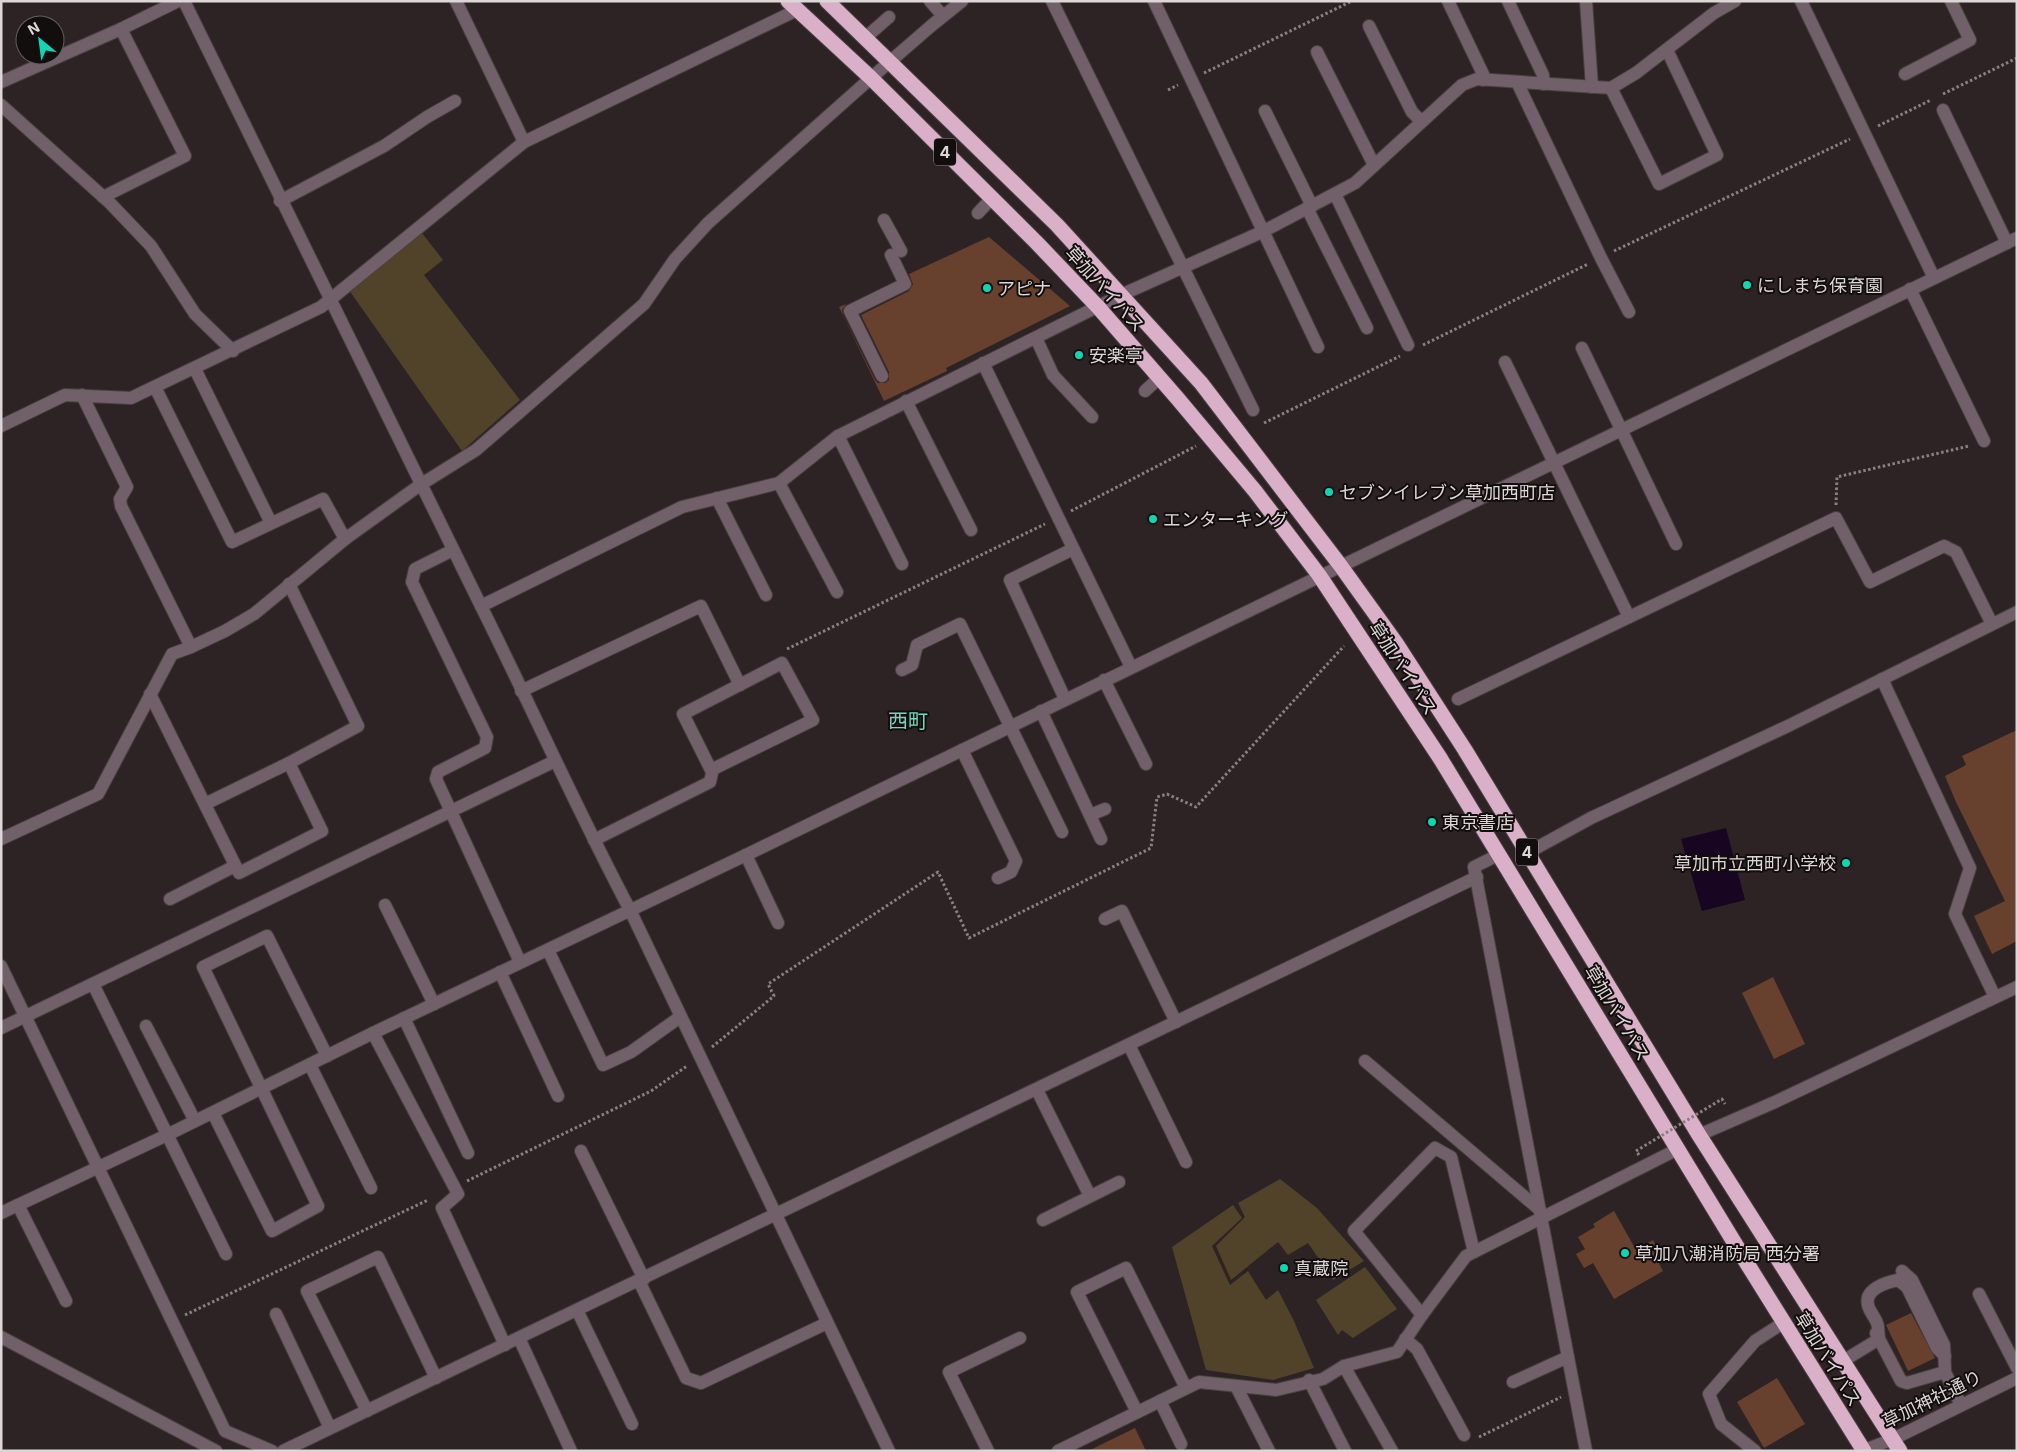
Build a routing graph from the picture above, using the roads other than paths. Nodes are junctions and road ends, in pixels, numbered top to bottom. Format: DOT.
graph roads {
  1 [pos="178,1"];
  2 [pos="184,1"];
  3 [pos="456,1"];
  4 [pos="827,1"];
  5 [pos="930,1"];
  6 [pos="962,1"];
  7 [pos="1052,1"];
  8 [pos="1154,1"];
  9 [pos="1448,1"];
  10 [pos="1508,1"];
  11 [pos="1586,1"];
  12 [pos="1735,1"];
  13 [pos="1801,1"];
  14 [pos="1951,1"];
  15 [pos="793,6"];
  16 [pos="943,16"];
  17 [pos="889,17"];
  18 [pos="1369,26"];
  19 [pos="121,29"];
  20 [pos="865,38"];
  21 [pos="1666,50"];
  22 [pos="1317,52"];
  23 [pos="890,62"];
  24 [pos="1905,74"];
  25 [pos="871,78"];
  26 [pos="1483,80"];
  27 [pos="1,82"];
  28 [pos="1517,82"];
  29 [pos="1544,84"];
  30 [pos="1592,87"];
  31 [pos="1611,88"];
  32 [pos="455,102"];
  33 [pos="1,105"];
  34 [pos="1943,110"];
  35 [pos="1265,111"];
  36 [pos="1421,121"];
  37 [pos="524,142"];
  38 [pos="1374,164"];
  39 [pos="1335,194"];
  40 [pos="103,197"];
  41 [pos="992,198"];
  42 [pos="280,201"];
  43 [pos="1309,207"];
  44 [pos="978,213"];
  45 [pos="884,220"];
  46 [pos="1264,231"];
  47 [pos="2012,240"];
  48 [pos="1183,267"];
  49 [pos="1934,278"];
  50 [pos="1910,289"];
  51 [pos="1121,295"];
  52 [pos="330,300"];
  53 [pos="1098,307"];
  54 [pos="1629,312"];
  55 [pos="1367,328"];
  56 [pos="1036,338"];
  57 [pos="1318,346"];
  58 [pos="1582,348"];
  59 [pos="1406,350"];
  60 [pos="233,351"];
  61 [pos="1505,362"];
  62 [pos="983,363"];
  63 [pos="195,369"];
  64 [pos="882,376"];
  65 [pos="1160,377"];
  66 [pos="155,387"];
  67 [pos="1145,391"];
  68 [pos="82,396"];
  69 [pos="906,401"];
  70 [pos="1253,410"];
  71 [pos="1092,417"];
  72 [pos="1,426"];
  73 [pos="1620,430"];
  74 [pos="838,436"];
  75 [pos="1984,441"];
  76 [pos="1553,462"];
  77 [pos="779,483"];
  78 [pos="420,485"];
  79 [pos="717,498"];
  80 [pos="271,523"];
  81 [pos="971,530"];
  82 [pos="345,539"];
  83 [pos="1676,544"];
  84 [pos="453,550"];
  85 [pos="1073,550"];
  86 [pos="902,564"];
  87 [pos="1340,565"];
  88 [pos="1319,575"];
  89 [pos="289,584"];
  90 [pos="837,592"];
  91 [pos="766,595"];
  92 [pos="481,606"];
  93 [pos="2017,612"];
  94 [pos="1629,617"];
  95 [pos="1992,624"];
  96 [pos="191,647"];
  97 [pos="1131,667"];
  98 [pos="902,670"];
  99 [pos="1882,679"];
  100 [pos="1104,680"];
  101 [pos="740,685"];
  102 [pos="521,691"];
  103 [pos="150,694"];
  104 [pos="1065,699"];
  105 [pos="1458,699"];
  106 [pos="1041,711"];
  107 [pos="1010,726"];
  108 [pos="962,750"];
  109 [pos="555,761"];
  110 [pos="289,763"];
  111 [pos="1146,764"];
  112 [pos="711,770"];
  113 [pos="205,804"];
  114 [pos="1105,809"];
  115 [pos="450,811"];
  116 [pos="1090,815"];
  117 [pos="1062,832"];
  118 [pos="1,839"];
  119 [pos="1102,839"];
  120 [pos="594,840"];
  121 [pos="1527,853"];
  122 [pos="746,855"];
  123 [pos="1498,855"];
  124 [pos="236,866"];
  125 [pos="1477,877"];
  126 [pos="998,878"];
  127 [pos="170,899"];
  128 [pos="384,905"];
  129 [pos="630,910"];
  130 [pos="1105,920"];
  131 [pos="778,923"];
  132 [pos="548,950"];
  133 [pos="520,962"];
  134 [pos="1,966"];
  135 [pos="500,972"];
  136 [pos="93,984"];
  137 [pos="2017,987"];
  138 [pos="1995,997"];
  139 [pos="434,1004"];
  140 [pos="26,1016"];
  141 [pos="680,1017"];
  142 [pos="404,1018"];
  143 [pos="1176,1022"];
  144 [pos="146,1026"];
  145 [pos="1,1028"];
  146 [pos="373,1033"];
  147 [pos="1129,1045"];
  148 [pos="327,1056"];
  149 [pos="1365,1061"];
  150 [pos="310,1064"];
  151 [pos="260,1089"];
  152 [pos="1037,1090"];
  153 [pos="558,1096"];
  154 [pos="213,1113"];
  155 [pos="195,1121"];
  156 [pos="167,1135"];
  157 [pos="1699,1135"];
  158 [pos="1678,1149"];
  159 [pos="581,1151"];
  160 [pos="468,1153"];
  161 [pos="1186,1162"];
  162 [pos="98,1167"];
  163 [pos="1119,1182"];
  164 [pos="371,1188"];
  165 [pos="1090,1196"];
  166 [pos="18,1205"];
  167 [pos="1,1213"];
  168 [pos="776,1213"];
  169 [pos="1540,1215"];
  170 [pos="1043,1220"];
  171 [pos="1474,1252"];
  172 [pos="226,1254"];
  173 [pos="1902,1271"];
  174 [pos="641,1280"];
  175 [pos="1979,1294"];
  176 [pos="66,1301"];
  177 [pos="577,1310"];
  178 [pos="276,1314"];
  179 [pos="1422,1315"];
  180 [pos="827,1323"];
  181 [pos="1783,1323"];
  182 [pos="1872,1325"];
  183 [pos="1,1337"];
  184 [pos="519,1338"];
  185 [pos="1020,1338"];
  186 [pos="1405,1339"];
  187 [pos="1879,1339"];
  188 [pos="505,1345"];
  189 [pos="1944,1356"];
  190 [pos="1568,1357"];
  191 [pos="1843,1361"];
  192 [pos="1344,1366"];
  193 [pos="2017,1368"];
  194 [pos="1945,1372"];
  195 [pos="436,1378"];
  196 [pos="2017,1378"];
  197 [pos="1309,1380"];
  198 [pos="1513,1382"];
  199 [pos="1236,1386"];
  200 [pos="1186,1388"];
  201 [pos="1160,1401"];
  202 [pos="1961,1405"];
  203 [pos="367,1411"];
  204 [pos="1137,1412"];
  205 [pos="632,1424"];
  206 [pos="330,1428"];
  207 [pos="1470,1437"];
  208 [pos="1181,1444"];
  209 [pos="1896,1445"];
  210 [pos="216,1451"];
  211 [pos="272,1451"];
  212 [pos="283,1451"];
  213 [pos="571,1451"];
  214 [pos="889,1451"];
  215 [pos="988,1451"];
  216 [pos="1058,1451"];
  217 [pos="1269,1451"];
  218 [pos="1345,1451"];
  219 [pos="1392,1451"];
  220 [pos="1586,1451"];
  221 [pos="1755,1451"];
  222 [pos="1863,1451"];
  1 -- 19 [label="street"];
  2 -- 42 [label="street"];
  3 -- 37 [label="street"];
  4 -- 20 [label="highway, 草加バイパス / 4"];
  5 -- 16 [label="street"];
  6 -- 16 [label="street"];
  7 -- 48 [label="street"];
  8 -- 46 [label="street"];
  9 -- 26 [label="street"];
  10 -- 29 [label="street"];
  11 -- 30 [label="street"];
  12 -- 21 [label="street"];
  13 -- 49 [label="street"];
  14 -- 24 [label="street"];
  15 -- 25 [label="highway, 草加バイパス / 4"];
  15 -- 37 [label="street"];
  16 -- 23 [label="street"];
  17 -- 20 [label="street"];
  18 -- 36 [label="street"];
  19 -- 27 [label="street"];
  19 -- 40 [label="street"];
  20 -- 23 [label="highway, 草加バイパス / 4"];
  21 -- 31 [label="street"];
  21 -- 31 [label="street"];
  22 -- 38 [label="street"];
  23 -- 25 [label="street"];
  23 -- 51 [label="highway, 草加バイパス / 4"];
  25 -- 41 [label="highway, 草加バイパス / 4"];
  25 -- 78 [label="street"];
  26 -- 28 [label="street"];
  26 -- 36 [label="street"];
  28 -- 29 [label="street"];
  28 -- 54 [label="street"];
  29 -- 30 [label="street"];
  30 -- 31 [label="street"];
  32 -- 42 [label="street"];
  33 -- 40 [label="street"];
  34 -- 47 [label="street"];
  35 -- 43 [label="street"];
  36 -- 38 [label="street"];
  37 -- 52 [label="street"];
  38 -- 39 [label="street"];
  39 -- 43 [label="street"];
  39 -- 59 [label="street"];
  40 -- 60 [label="street"];
  41 -- 44 [label="street"];
  41 -- 53 [label="highway, 草加バイパス / 4"];
  42 -- 52 [label="street"];
  43 -- 46 [label="street"];
  43 -- 55 [label="street"];
  45 -- 64 [label="street"];
  46 -- 48 [label="street"];
  46 -- 57 [label="street"];
  47 -- 49 [label="street"];
  48 -- 51 [label="street"];
  48 -- 70 [label="street"];
  49 -- 50 [label="street"];
  50 -- 73 [label="street"];
  50 -- 75 [label="street"];
  51 -- 53 [label="street"];
  51 -- 87 [label="highway, 草加バイパス / 4"];
  52 -- 60 [label="street"];
  52 -- 78 [label="street"];
  53 -- 56 [label="street"];
  53 -- 65 [label="highway, 草加バイパス / 4"];
  56 -- 62 [label="street"];
  56 -- 71 [label="street"];
  58 -- 73 [label="street"];
  60 -- 63 [label="street"];
  61 -- 76 [label="street"];
  62 -- 69 [label="street"];
  62 -- 85 [label="street"];
  63 -- 66 [label="street"];
  63 -- 80 [label="street"];
  65 -- 67 [label="street"];
  65 -- 88 [label="highway, 草加バイパス / 4"];
  66 -- 68 [label="street"];
  66 -- 80 [label="street"];
  68 -- 72 [label="street"];
  68 -- 96 [label="street"];
  69 -- 74 [label="street"];
  69 -- 81 [label="street"];
  73 -- 76 [label="street"];
  73 -- 83 [label="street"];
  74 -- 77 [label="street"];
  74 -- 86 [label="street"];
  76 -- 87 [label="street"];
  76 -- 94 [label="street"];
  77 -- 79 [label="street"];
  77 -- 90 [label="street"];
  78 -- 82 [label="street"];
  78 -- 84 [label="street"];
  79 -- 91 [label="street"];
  79 -- 92 [label="street"];
  80 -- 82 [label="street"];
  82 -- 89 [label="street"];
  84 -- 92 [label="street"];
  84 -- 115 [label="street"];
  85 -- 97 [label="street"];
  85 -- 104 [label="street"];
  87 -- 88 [label="street"];
  87 -- 121 [label="highway, 草加バイパス / 4"];
  88 -- 97 [label="street"];
  88 -- 123 [label="highway, 草加バイパス / 4"];
  89 -- 96 [label="street"];
  89 -- 110 [label="street"];
  92 -- 102 [label="street"];
  93 -- 95 [label="street"];
  94 -- 95 [label="street"];
  94 -- 105 [label="street"];
  95 -- 99 [label="street"];
  96 -- 103 [label="street"];
  97 -- 100 [label="street"];
  98 -- 107 [label="street"];
  99 -- 121 [label="street"];
  99 -- 138 [label="street"];
  100 -- 104 [label="street"];
  100 -- 111 [label="street"];
  101 -- 102 [label="street"];
  101 -- 112 [label="street"];
  101 -- 112 [label="street"];
  102 -- 109 [label="street"];
  103 -- 113 [label="street"];
  103 -- 118 [label="street"];
  104 -- 106 [label="street"];
  106 -- 107 [label="street"];
  106 -- 116 [label="street"];
  107 -- 108 [label="street"];
  107 -- 117 [label="street"];
  108 -- 122 [label="street"];
  108 -- 126 [label="street"];
  109 -- 115 [label="street"];
  109 -- 120 [label="street"];
  110 -- 113 [label="street"];
  110 -- 124 [label="street"];
  112 -- 120 [label="street"];
  113 -- 124 [label="street"];
  114 -- 116 [label="street"];
  115 -- 133 [label="street"];
  115 -- 136 [label="street"];
  116 -- 119 [label="street"];
  120 -- 129 [label="street"];
  121 -- 157 [label="highway, 草加バイパス / 4"];
  122 -- 129 [label="street"];
  122 -- 131 [label="street"];
  123 -- 125 [label="street"];
  123 -- 158 [label="highway, 草加バイパス / 4"];
  124 -- 127 [label="street"];
  125 -- 143 [label="street"];
  125 -- 169 [label="street"];
  128 -- 139 [label="street"];
  129 -- 132 [label="street"];
  129 -- 141 [label="street"];
  130 -- 143 [label="street"];
  132 -- 133 [label="street"];
  132 -- 141 [label="street"];
  133 -- 135 [label="street"];
  134 -- 140 [label="street"];
  135 -- 139 [label="street"];
  135 -- 153 [label="street"];
  136 -- 140 [label="street"];
  136 -- 156 [label="street"];
  137 -- 138 [label="street"];
  138 -- 157 [label="street"];
  139 -- 142 [label="street"];
  140 -- 145 [label="street"];
  140 -- 162 [label="street"];
  141 -- 168 [label="street"];
  142 -- 146 [label="street"];
  142 -- 160 [label="street"];
  143 -- 147 [label="street"];
  144 -- 155 [label="street"];
  146 -- 148 [label="street"];
  146 -- 188 [label="street"];
  147 -- 152 [label="street"];
  147 -- 161 [label="street"];
  148 -- 150 [label="street"];
  148 -- 151 [label="street"];
  149 -- 169 [label="street"];
  150 -- 151 [label="street"];
  150 -- 164 [label="street"];
  151 -- 154 [label="street"];
  151 -- 154 [label="street"];
  152 -- 165 [label="street"];
  152 -- 168 [label="street"];
  154 -- 155 [label="street"];
  155 -- 156 [label="street"];
  156 -- 162 [label="street"];
  156 -- 172 [label="street"];
  157 -- 191 [label="highway, 草加バイパス / 4"];
  158 -- 169 [label="street"];
  158 -- 181 [label="highway, 草加バイパス / 4"];
  159 -- 174 [label="street"];
  162 -- 166 [label="street"];
  162 -- 211 [label="street"];
  163 -- 165 [label="street"];
  165 -- 170 [label="street"];
  166 -- 167 [label="street"];
  166 -- 176 [label="street"];
  168 -- 174 [label="street"];
  168 -- 180 [label="street"];
  169 -- 171 [label="street"];
  169 -- 190 [label="street"];
  171 -- 179 [label="street"];
  171 -- 179 [label="street"];
  173 -- 189 [label="street"];
  174 -- 177 [label="street"];
  174 -- 180 [label="street"];
  175 -- 193 [label="street"];
  177 -- 184 [label="street"];
  177 -- 205 [label="street"];
  178 -- 206 [label="street"];
  179 -- 186 [label="street"];
  180 -- 214 [label="street"];
  181 -- 221 [label="street"];
  181 -- 222 [label="highway, 草加バイパス / 4"];
  182 -- 187 [label="street"];
  183 -- 210 [label="street"];
  184 -- 188 [label="street"];
  184 -- 213 [label="street"];
  185 -- 215 [label="street"];
  186 -- 192 [label="street"];
  186 -- 207 [label="street"];
  187 -- 189 [label="street"];
  187 -- 191 [label="street"];
  187 -- 194 [label="street"];
  188 -- 195 [label="street"];
  189 -- 194 [label="street"];
  190 -- 198 [label="street"];
  190 -- 220 [label="street"];
  191 -- 209 [label="highway, 草加バイパス / 4"];
  192 -- 197 [label="street"];
  192 -- 219 [label="street"];
  194 -- 202 [label="street"];
  195 -- 203 [label="street"];
  195 -- 203 [label="street"];
  196 -- 202 [label="street, 草加神社通り"];
  197 -- 199 [label="street"];
  197 -- 218 [label="street"];
  199 -- 200 [label="street"];
  199 -- 217 [label="street"];
  200 -- 201 [label="street"];
  200 -- 204 [label="street"];
  201 -- 204 [label="street"];
  201 -- 208 [label="street"];
  202 -- 209 [label="street, 草加神社通り"];
  203 -- 206 [label="street"];
  204 -- 216 [label="street"];
  206 -- 212 [label="street"];
  209 -- 222 [label="street, 草加神社通り"];
}
